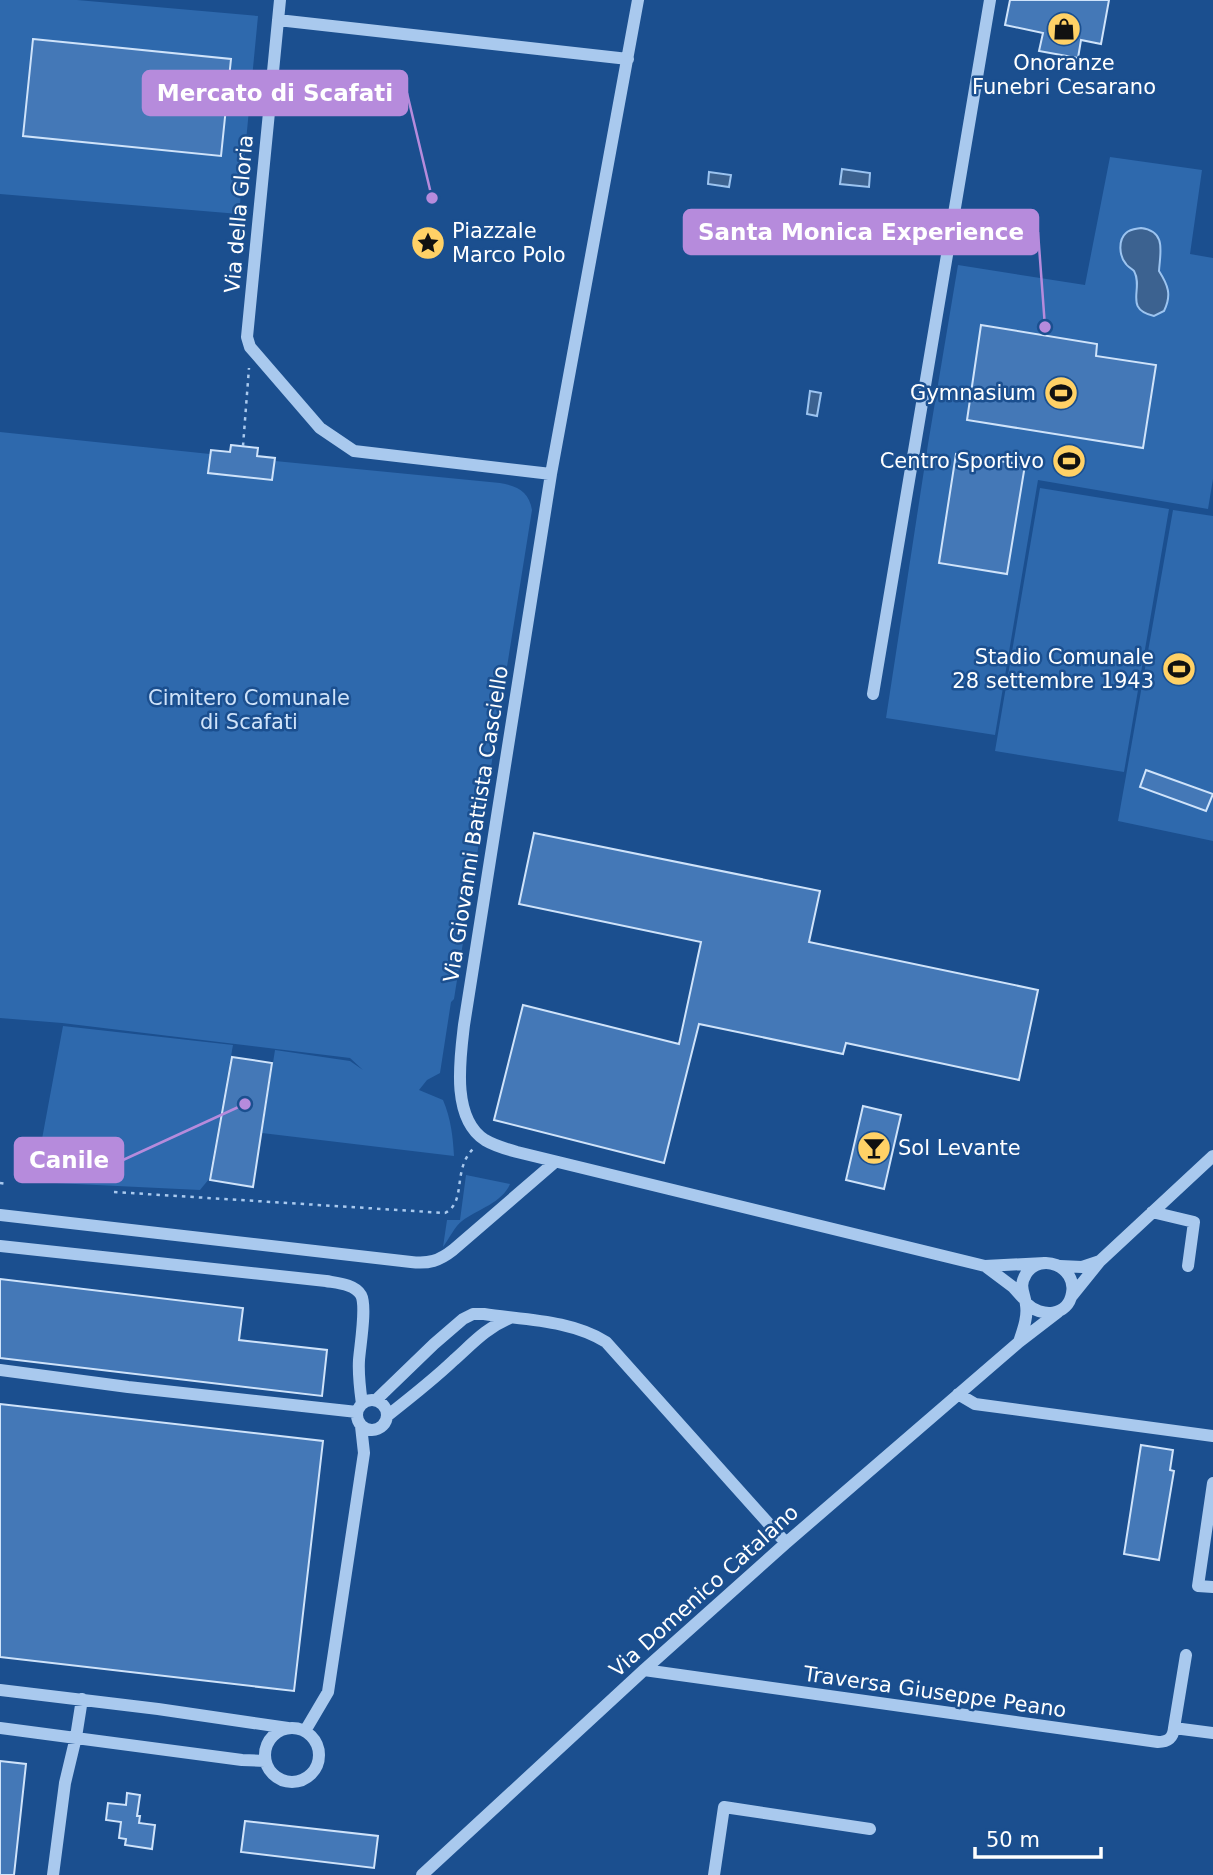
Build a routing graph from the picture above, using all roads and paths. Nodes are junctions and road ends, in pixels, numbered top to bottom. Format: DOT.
graph roads {
  1 [pos="279,0"];
  2 [pos="638,0"];
  3 [pos="990,0"];
  4 [pos="278,19"];
  5 [pos="628,58"];
  6 [pos="250,347"];
  7 [pos="243,446"];
  8 [pos="551,474"];
  9 [pos="873,694"];
  10 [pos="483,1139"];
  11 [pos="1213,1156"];
  12 [pos="555,1161"];
  13 [pos="0,1183"];
  14 [pos="7,1184"];
  15 [pos="114,1192"];
  16 [pos="1152,1212"];
  17 [pos="0,1214"];
  18 [pos="0,1246"];
  19 [pos="1100,1261"];
  20 [pos="1045,1263"];
  21 [pos="985,1266"];
  22 [pos="1060,1266"];
  23 [pos="1188,1266"];
  24 [pos="1072,1297"];
  25 [pos="1025,1300"];
  26 [pos="1058,1312"];
  27 [pos="511,1318"];
  28 [pos="1019,1342"];
  29 [pos="0,1370"];
  30 [pos="958,1394"];
  31 [pos="376,1400"];
  32 [pos="359,1408"];
  33 [pos="387,1416"];
  34 [pos="361,1426"];
  35 [pos="379,1429"];
  36 [pos="1213,1436"];
  37 [pos="364,1453"];
  38 [pos="1213,1483"];
  39 [pos="786,1543"];
  40 [pos="1213,1587"];
  41 [pos="1186,1655"];
  42 [pos="644,1670"];
  43 [pos="0,1690"];
  44 [pos="82,1699"];
  45 [pos="0,1728"];
  46 [pos="288,1728"];
  47 [pos="1174,1728"];
  48 [pos="305,1731"];
  49 [pos="1213,1733"];
  50 [pos="76,1737"];
  51 [pos="265,1761"];
  52 [pos="870,1829"];
  53 [pos="52,1875"];
  54 [pos="422,1875"];
  55 [pos="714,1875"];
  1 -- 4 [label="street, Via della Gloria"];
  2 -- 5 [label="street, Via Giovanni Battista Casciello"];
  3 -- 9 [label="street"];
  4 -- 5 [label="street"];
  4 -- 6 [label="street, Via della Gloria"];
  5 -- 8 [label="street, Via Giovanni Battista Casciello"];
  6 -- 7 [label="path"];
  6 -- 8 [label="street"];
  8 -- 10 [label="street, Via Giovanni Battista Casciello"];
  10 -- 12 [label="street"];
  10 -- 15 [label="path"];
  11 -- 16 [label="street, Via Domenico Catalano"];
  12 -- 17 [label="street"];
  12 -- 21 [label="street"];
  13 -- 14 [label="path"];
  16 -- 19 [label="street, Via Domenico Catalano"];
  16 -- 23 [label="street"];
  18 -- 32 [label="street"];
  19 -- 22 [label="street"];
  19 -- 24 [label="street, Via Domenico Catalano"];
  20 -- 21 [label="street"];
  20 -- 22 [label="street"];
  20 -- 25 [label="street"];
  21 -- 25 [label="street"];
  22 -- 24 [label="street"];
  24 -- 26 [label="street, Via Domenico Catalano"];
  25 -- 26 [label="street"];
  25 -- 28 [label="street"];
  26 -- 28 [label="street, Via Domenico Catalano"];
  27 -- 31 [label="street"];
  27 -- 33 [label="street"];
  27 -- 39 [label="street"];
  28 -- 30 [label="street, Via Domenico Catalano"];
  29 -- 32 [label="street"];
  30 -- 36 [label="street"];
  30 -- 39 [label="street, Via Domenico Catalano"];
  31 -- 32 [label="street"];
  31 -- 33 [label="street"];
  32 -- 34 [label="street"];
  33 -- 35 [label="street"];
  34 -- 35 [label="street"];
  34 -- 37 [label="street"];
  35 -- 37 [label="street"];
  37 -- 48 [label="street"];
  38 -- 40 [label="street"];
  39 -- 42 [label="street, Via Domenico Catalano"];
  41 -- 47 [label="street"];
  42 -- 47 [label="street, Traversa Giuseppe Peano"];
  42 -- 54 [label="street, Via Domenico Catalano"];
  43 -- 44 [label="street"];
  44 -- 46 [label="street"];
  44 -- 50 [label="street"];
  45 -- 50 [label="street"];
  46 -- 48 [label="street"];
  46 -- 51 [label="street"];
  47 -- 49 [label="street"];
  48 -- 51 [label="street"];
  50 -- 51 [label="street"];
  50 -- 53 [label="street"];
  52 -- 55 [label="street"];
}
